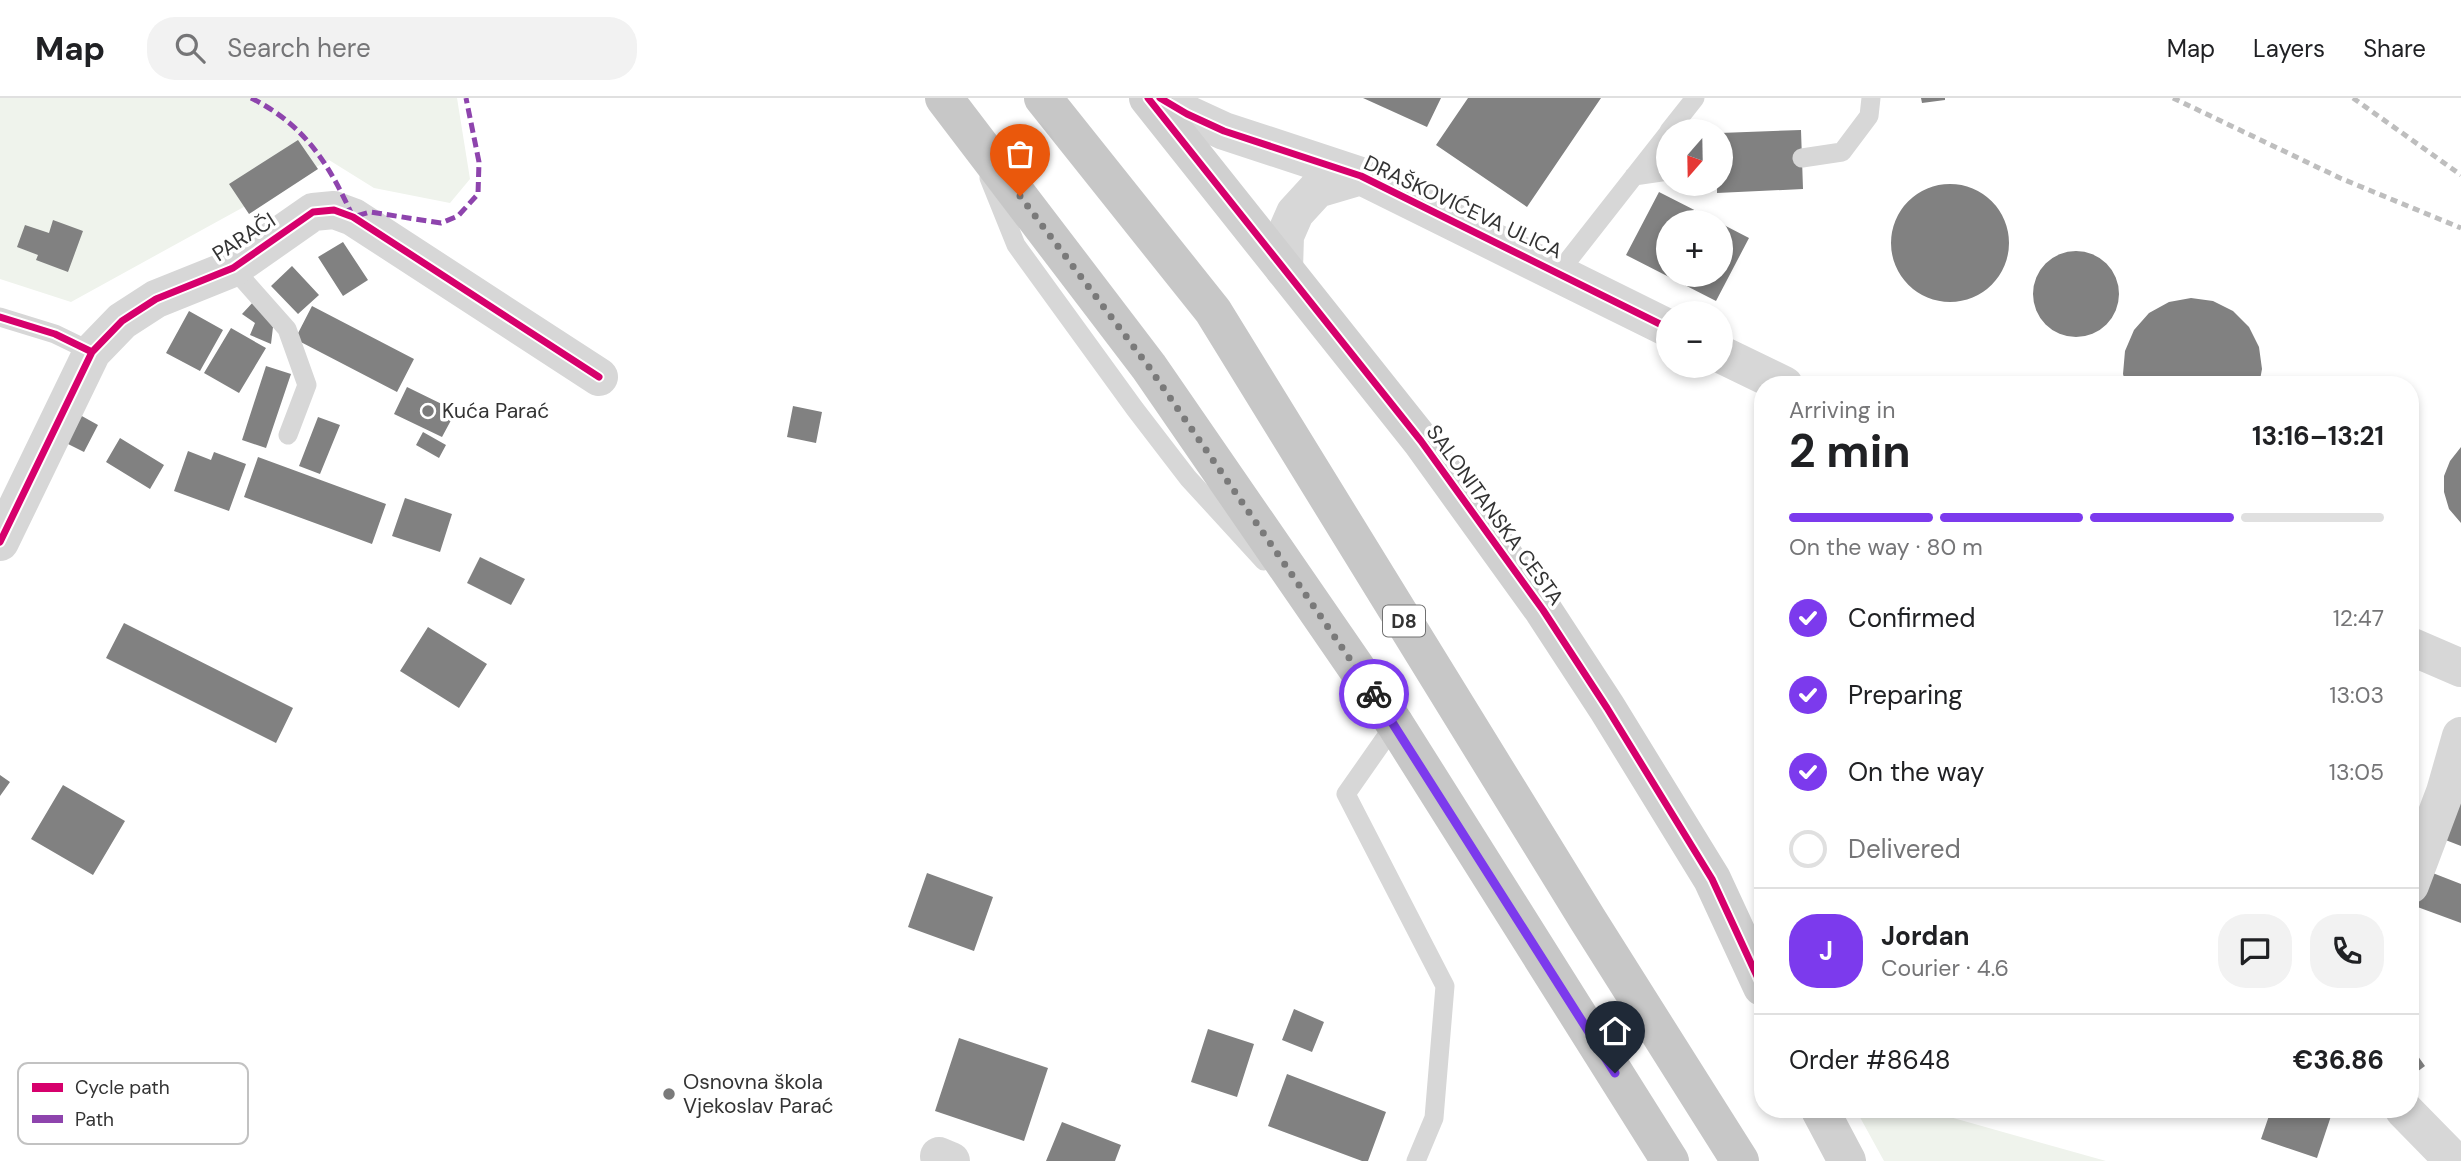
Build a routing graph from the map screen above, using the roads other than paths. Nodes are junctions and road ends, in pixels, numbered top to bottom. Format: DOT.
graph roads {
  1 [pos="944,98"];
  2 [pos="1043,98"];
  3 [pos="1148,98"];
  4 [pos="1160,98"];
  5 [pos="1695,98"];
  6 [pos="1871,98"];
  7 [pos="1678,119"];
  8 [pos="1656,148"];
  9 [pos="1802,158"];
  10 [pos="1656,173"];
  11 [pos="1361,176"];
  12 [pos="1634,176"];
  13 [pos="233,268"];
  14 [pos="1284,269"];
  15 [pos="1559,272"];
  16 [pos="0,317"];
  17 [pos="1656,322"];
  18 [pos="92,352"];
  19 [pos="1733,360"];
  20 [pos="1765,376"];
  21 [pos="598,377"];
  22 [pos="288,435"];
  23 [pos="0,542"];
  24 [pos="2419,650"];
  25 [pos="2461,668"];
  26 [pos="1395,724"];
  27 [pos="2461,736"];
  28 [pos="2419,861"];
  29 [pos="1754,970"];
  30 [pos="1824,1118"];
  31 [pos="2412,1118"];
  32 [pos="1416,1161"];
  33 [pos="1670,1161"];
  34 [pos="1740,1161"];
  35 [pos="1847,1161"];
  36 [pos="2454,1161"];
  1 -- 26 [label="highway"];
  2 -- 34 [label="highway, D8"];
  3 -- 14 [label="main road, SALONITANSKA CESTA"];
  4 -- 11 [label="street, DRAŠKOVIĆEVA ULICA"];
  5 -- 7 [label="lane"];
  6 -- 9 [label="lane"];
  8 -- 12 [label="lane"];
  10 -- 12 [label="lane"];
  11 -- 14 [label="street, DRAŠKOVIĆEVA ULICA"];
  11 -- 15 [label="street, DRAŠKOVIĆEVA ULICA"];
  12 -- 15 [label="lane"];
  13 -- 18 [label="street, PARAČI"];
  13 -- 21 [label="street, PARAČI"];
  13 -- 22 [label="lane"];
  14 -- 29 [label="main road, SALONITANSKA CESTA"];
  15 -- 17 [label="street, DRAŠKOVIĆEVA ULICA"];
  16 -- 18 [label="lane"];
  18 -- 23 [label="street, PARAČI"];
  19 -- 20 [label="street"];
  24 -- 25 [label="street"];
  26 -- 32 [label="lane"];
  26 -- 33 [label="highway"];
  27 -- 28 [label="street"];
  30 -- 35 [label="main road"];
  31 -- 36 [label="street"];
}
